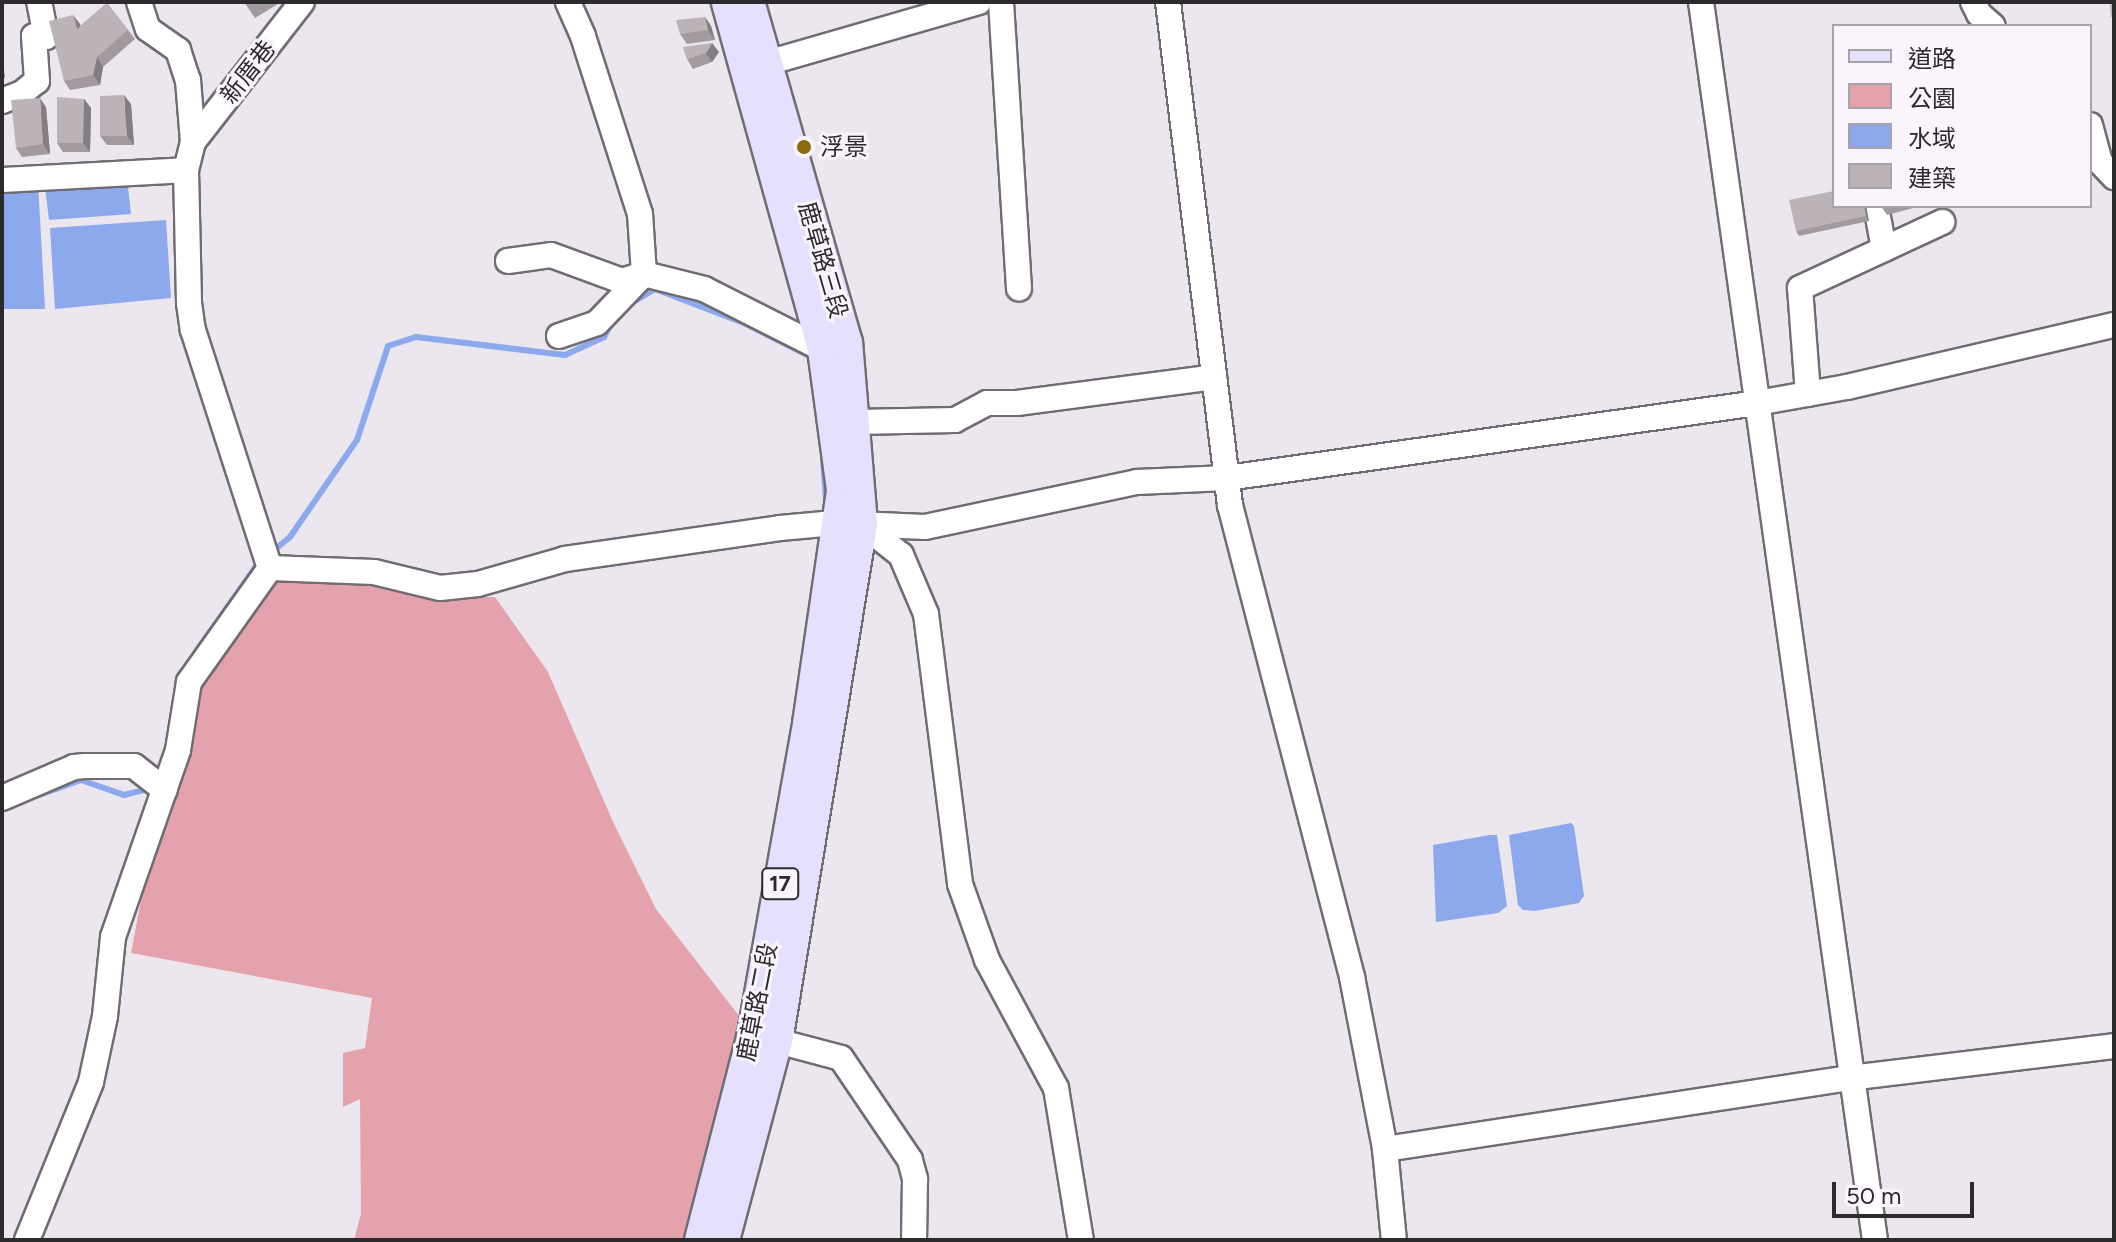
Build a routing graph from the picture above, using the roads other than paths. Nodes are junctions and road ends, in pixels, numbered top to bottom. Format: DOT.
graph roads {
  1 [pos="39,2"];
  2 [pos="139,2"];
  3 [pos="302,2"];
  4 [pos="568,2"];
  5 [pos="727,2"];
  6 [pos="749,2"];
  7 [pos="979,2"];
  8 [pos="1001,2"];
  9 [pos="1168,2"];
  10 [pos="1701,2"];
  11 [pos="758,65"];
  12 [pos="2,101"];
  13 [pos="2092,132"];
  14 [pos="193,142"];
  15 [pos="186,170"];
  16 [pos="2114,177"];
  17 [pos="2,180"];
  18 [pos="1876,208"];
  19 [pos="1942,222"];
  20 [pos="1884,249"];
  21 [pos="508,261"];
  22 [pos="644,274"];
  23 [pos="1019,288"];
  24 [pos="2114,325"];
  25 [pos="559,336"];
  26 [pos="835,346"];
  27 [pos="1214,377"];
  28 [pos="1808,394"];
  29 [pos="1757,403"];
  30 [pos="855,422"];
  31 [pos="1227,478"];
  32 [pos="848,524"];
  33 [pos="270,568"];
  34 [pos="165,790"];
  35 [pos="2,798"];
  36 [pos="777,1041"];
  37 [pos="2114,1046"];
  38 [pos="1850,1078"];
  39 [pos="1385,1149"];
  40 [pos="27,1240"];
  41 [pos="700,1240"];
  42 [pos="724,1240"];
  43 [pos="914,1240"];
  44 [pos="1081,1240"];
  45 [pos="1394,1240"];
  46 [pos="1875,1240"];
  1 -- 12 [label="street"];
  2 -- 14 [label="street"];
  3 -- 14 [label="street, 新厝巷"];
  4 -- 22 [label="street"];
  5 -- 11 [label="main road, 鹿草路三段 / 17"];
  6 -- 11 [label="main road, 鹿草路三段 / 17"];
  7 -- 11 [label="street"];
  8 -- 23 [label="street"];
  9 -- 27 [label="street"];
  10 -- 29 [label="street"];
  11 -- 26 [label="main road, 鹿草路三段 / 17"];
  13 -- 16 [label="street"];
  14 -- 15 [label="street"];
  15 -- 17 [label="street"];
  15 -- 33 [label="street"];
  18 -- 20 [label="street"];
  19 -- 20 [label="street"];
  20 -- 28 [label="street"];
  21 -- 22 [label="street"];
  22 -- 25 [label="street"];
  22 -- 26 [label="street"];
  24 -- 28 [label="street"];
  26 -- 30 [label="main road, 鹿草路三段 / 17"];
  26 -- 32 [label="main road, 鹿草路三段 / 17"];
  27 -- 30 [label="street"];
  27 -- 31 [label="street"];
  28 -- 29 [label="street"];
  29 -- 31 [label="street"];
  29 -- 38 [label="street"];
  30 -- 32 [label="main road, 鹿草路三段 / 17"];
  31 -- 32 [label="street"];
  31 -- 39 [label="street"];
  32 -- 33 [label="street"];
  32 -- 36 [label="main road, 鹿草路二段 / 17"];
  32 -- 41 [label="main road, 鹿草路二段 / 17"];
  32 -- 44 [label="street"];
  33 -- 34 [label="street"];
  34 -- 35 [label="street"];
  34 -- 40 [label="street"];
  36 -- 42 [label="main road, 鹿草路二段 / 17"];
  36 -- 43 [label="street"];
  37 -- 38 [label="street"];
  38 -- 39 [label="street"];
  38 -- 46 [label="street"];
  39 -- 45 [label="street"];
}
